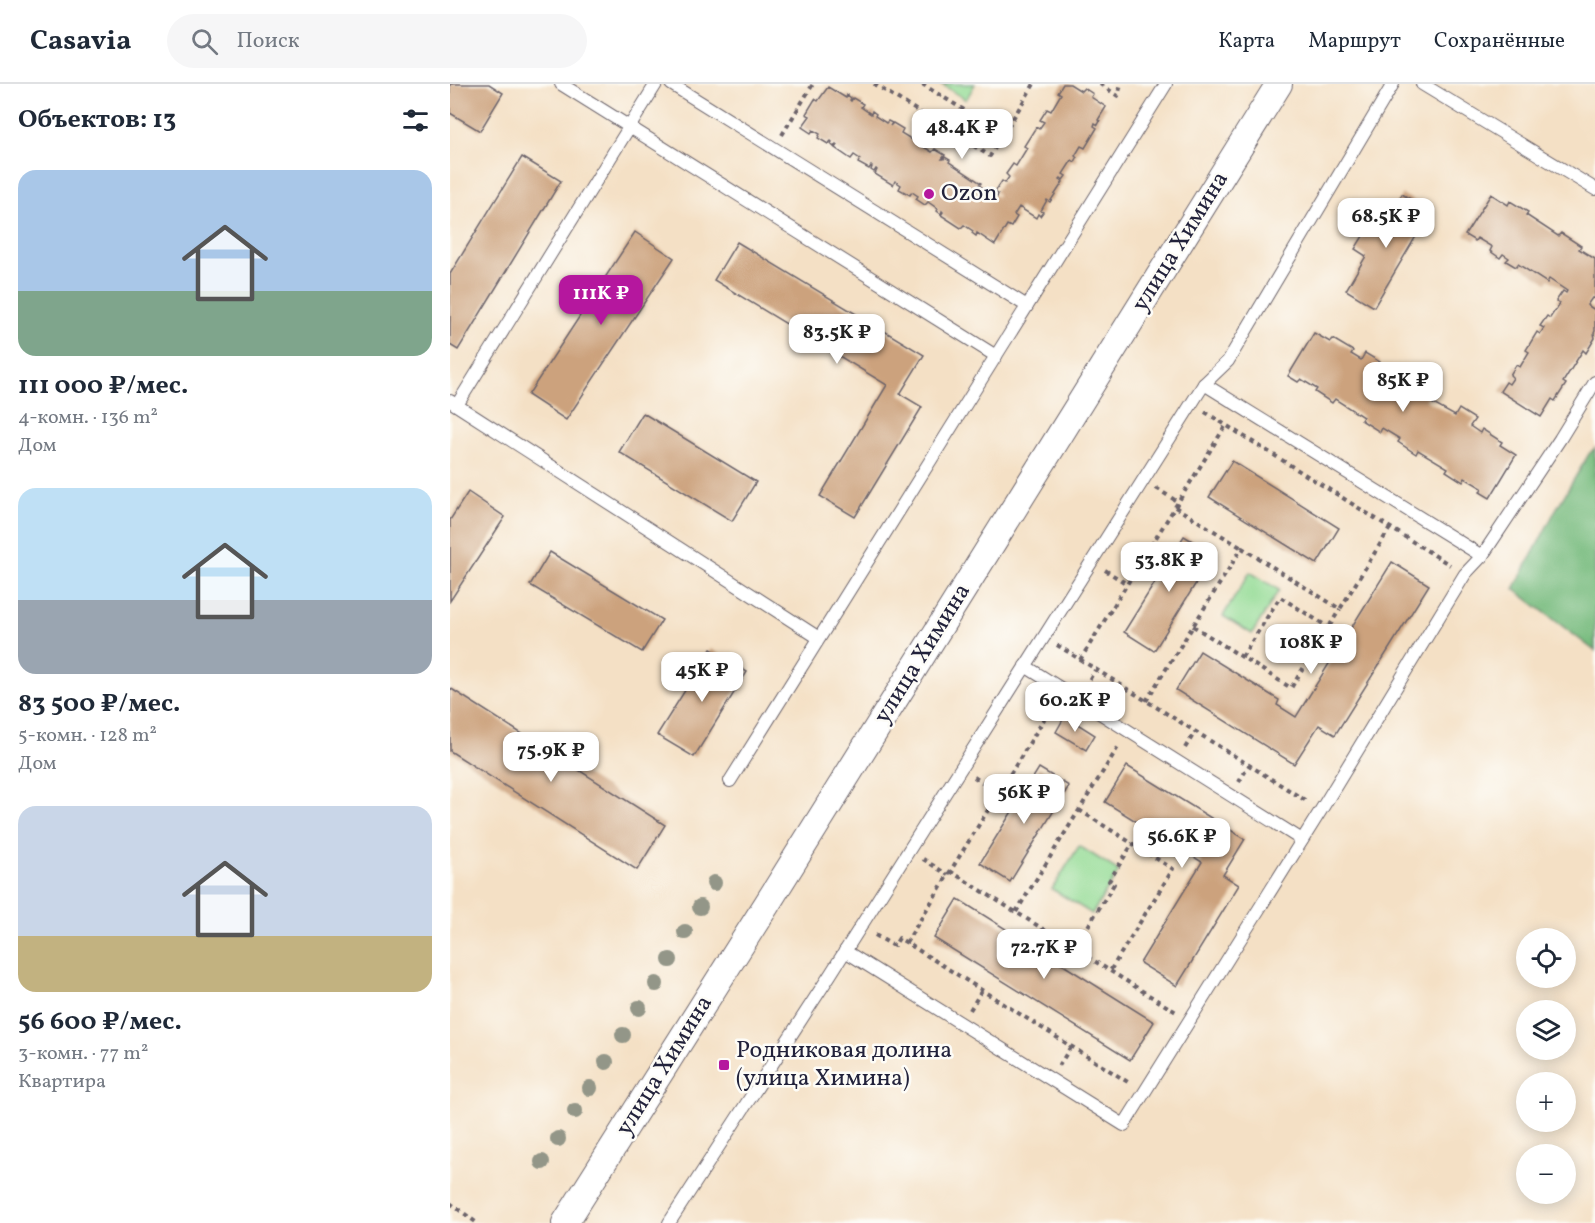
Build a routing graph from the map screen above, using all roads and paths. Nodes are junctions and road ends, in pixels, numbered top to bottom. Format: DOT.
graph roads {
  1 [pos="561,84"];
  2 [pos="656,84"];
  3 [pos="671,84"];
  4 [pos="813,84"];
  5 [pos="874,84"];
  6 [pos="921,84"];
  7 [pos="1034,84"];
  8 [pos="1100,84"];
  9 [pos="1121,84"];
  10 [pos="1166,84"];
  11 [pos="1279,84"];
  12 [pos="1393,84"];
  13 [pos="1422,84"];
  14 [pos="630,127"];
  15 [pos="1003,135"];
  16 [pos="774,148"];
  17 [pos="1595,189"];
  18 [pos="1027,306"];
  19 [pos="996,356"];
  20 [pos="1595,382"];
  21 [pos="1204,384"];
  22 [pos="453,403"];
  23 [pos="1192,404"];
  24 [pos="1226,425"];
  25 [pos="1143,480"];
  26 [pos="1177,504"];
  27 [pos="1390,528"];
  28 [pos="1242,548"];
  29 [pos="1482,556"];
  30 [pos="1092,562"];
  31 [pos="1466,574"];
  32 [pos="1127,584"];
  33 [pos="1340,609"];
  34 [pos="1193,626"];
  35 [pos="1328,627"];
  36 [pos="1044,637"];
  37 [pos="819,638"];
  38 [pos="1242,657"];
  39 [pos="1080,660"];
  40 [pos="1025,666"];
  41 [pos="1014,685"];
  42 [pos="1146,701"];
  43 [pos="1122,740"];
  44 [pos="961,769"];
  45 [pos="730,781"];
  46 [pos="999,793"];
  47 [pos="1079,810"];
  48 [pos="1321,810"];
  49 [pos="1302,840"];
  50 [pos="1132,843"];
  51 [pos="909,850"];
  52 [pos="949,873"];
  53 [pos="1016,912"];
  54 [pos="861,926"];
  55 [pos="906,943"];
  56 [pos="1074,949"];
  57 [pos="845,951"];
  58 [pos="1110,971"];
  59 [pos="982,990"];
  60 [pos="1189,1020"];
  61 [pos="961,1023"];
  62 [pos="1071,1046"];
  63 [pos="1051,1079"];
  64 [pos="1144,1092"];
  65 [pos="450,1203"];
  66 [pos="477,1223"];
  67 [pos="565,1223"];
  68 [pos="669,1223"];
  1 -- 14 [label="lane"];
  2 -- 14 [label="lane"];
  3 -- 16 [label="lane"];
  4 -- 16 [label="path"];
  5 -- 15 [label="path"];
  6 -- 15 [label="path"];
  7 -- 15 [label="path"];
  8 -- 9 [label="path"];
  10 -- 18 [label="lane"];
  11 -- 67 [label="street, улица Химина"];
  12 -- 21 [label="lane"];
  13 -- 17 [label="lane"];
  14 -- 19 [label="lane"];
  14 -- 22 [label="lane"];
  16 -- 18 [label="lane"];
  18 -- 19 [label="lane"];
  19 -- 37 [label="lane"];
  20 -- 29 [label="lane"];
  21 -- 23 [label="lane"];
  21 -- 29 [label="lane"];
  22 -- 37 [label="lane"];
  23 -- 24 [label="path"];
  23 -- 25 [label="lane"];
  24 -- 26 [label="path"];
  24 -- 27 [label="path"];
  25 -- 26 [label="path"];
  25 -- 30 [label="lane"];
  26 -- 28 [label="path"];
  26 -- 32 [label="path"];
  27 -- 31 [label="path"];
  27 -- 33 [label="path"];
  28 -- 33 [label="path"];
  28 -- 34 [label="path"];
  29 -- 31 [label="lane"];
  30 -- 32 [label="path"];
  30 -- 36 [label="lane"];
  31 -- 48 [label="lane"];
  32 -- 39 [label="path"];
  33 -- 35 [label="path"];
  34 -- 38 [label="path"];
  34 -- 42 [label="path"];
  35 -- 38 [label="path"];
  35 -- 38 [label="path"];
  36 -- 39 [label="path"];
  36 -- 40 [label="lane"];
  37 -- 45 [label="lane"];
  39 -- 42 [label="path"];
  40 -- 41 [label="lane"];
  40 -- 49 [label="lane"];
  41 -- 44 [label="lane"];
  41 -- 46 [label="path"];
  42 -- 48 [label="path"];
  43 -- 47 [label="path"];
  44 -- 46 [label="path"];
  44 -- 51 [label="lane"];
  46 -- 52 [label="path"];
  47 -- 50 [label="path"];
  47 -- 53 [label="path"];
  48 -- 49 [label="lane"];
  49 -- 60 [label="lane"];
  50 -- 56 [label="path"];
  50 -- 58 [label="path"];
  51 -- 52 [label="path"];
  51 -- 54 [label="lane"];
  52 -- 53 [label="path"];
  52 -- 55 [label="path"];
  53 -- 56 [label="path"];
  54 -- 55 [label="path"];
  54 -- 57 [label="lane"];
  55 -- 59 [label="path"];
  56 -- 58 [label="path"];
  57 -- 61 [label="lane"];
  57 -- 68 [label="lane"];
  58 -- 60 [label="path"];
  59 -- 61 [label="path"];
  59 -- 62 [label="path"];
  60 -- 64 [label="lane"];
  61 -- 63 [label="lane"];
  62 -- 63 [label="path"];
  62 -- 64 [label="path"];
  63 -- 64 [label="lane"];
  65 -- 66 [label="path"];
}
